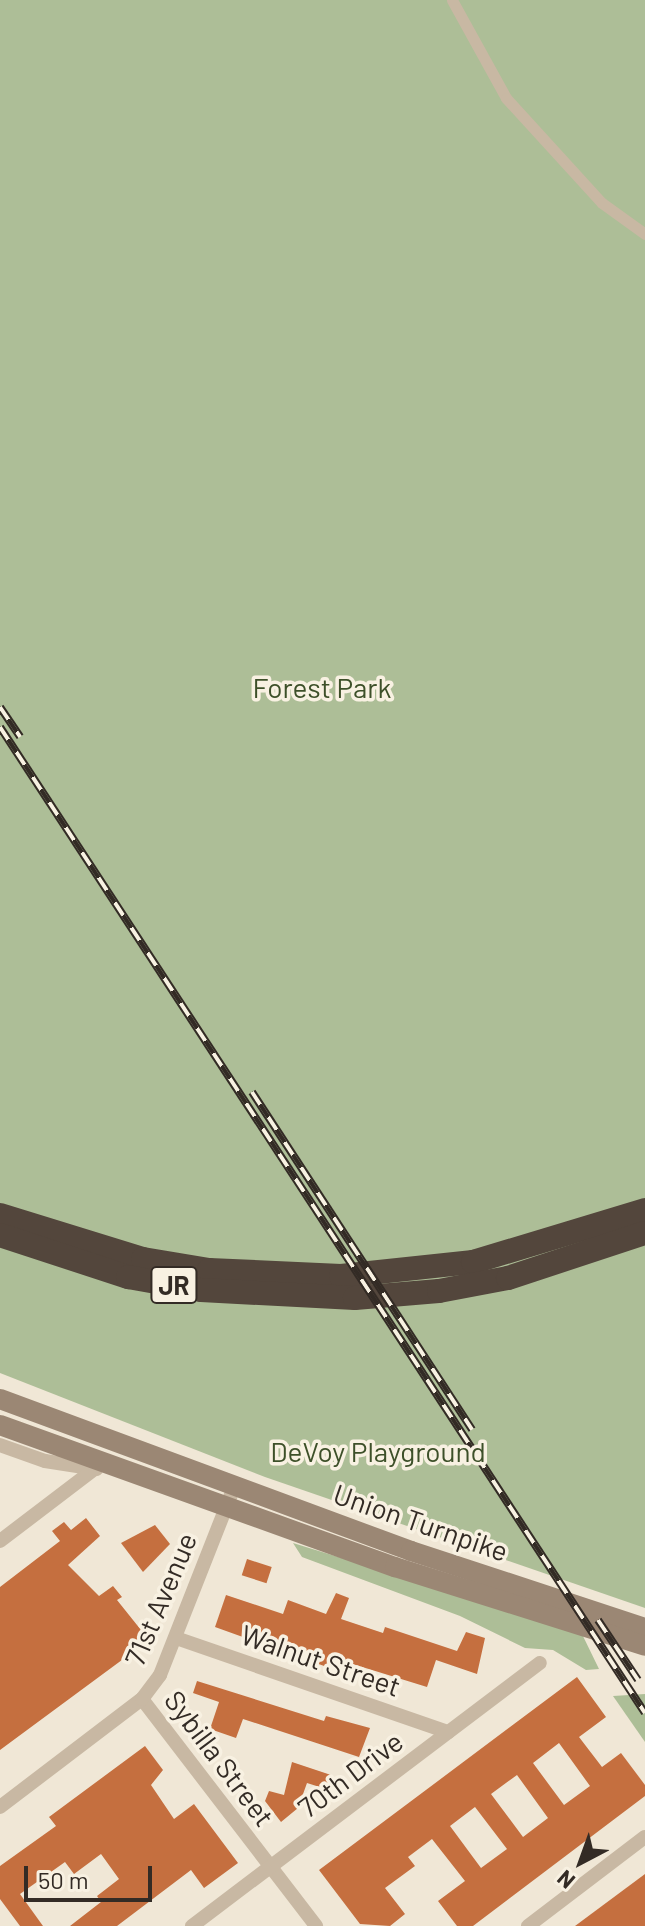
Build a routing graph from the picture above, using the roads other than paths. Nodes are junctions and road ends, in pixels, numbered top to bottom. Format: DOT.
graph roads {
  1 [pos="452,0"];
  2 [pos="645,234"];
  3 [pos="645,1210"];
  4 [pos="0,1215"];
  5 [pos="645,1233"];
  6 [pos="0,1235"];
  7 [pos="0,1399"];
  8 [pos="0,1425"];
  9 [pos="0,1445"];
  10 [pos="100,1465"];
  11 [pos="231,1494"];
  12 [pos="0,1541"];
  13 [pos="645,1628"];
  14 [pos="176,1638"];
  15 [pos="645,1646"];
  16 [pos="540,1663"];
  17 [pos="142,1699"];
  18 [pos="448,1732"];
  19 [pos="0,1807"];
  20 [pos="645,1837"];
  21 [pos="270,1866"];
  22 [pos="192,1926"];
  23 [pos="316,1926"];
  24 [pos="528,1926"];
  1 -- 2 [label="street"];
  3 -- 4 [label="highway, JR"];
  5 -- 6 [label="highway, JR"];
  7 -- 11 [label="main road, Union Turnpike"];
  8 -- 10 [label="main road, Union Turnpike"];
  9 -- 10 [label="street, Union Turnpike"];
  10 -- 11 [label="main road, Union Turnpike"];
  10 -- 12 [label="street"];
  11 -- 13 [label="main road, Union Turnpike"];
  11 -- 14 [label="street, 71st Avenue"];
  11 -- 15 [label="main road, Union Turnpike"];
  14 -- 17 [label="street, 71st Avenue"];
  14 -- 18 [label="street, Walnut Street"];
  16 -- 18 [label="street, 70th Drive"];
  17 -- 19 [label="street, 71st Avenue"];
  17 -- 21 [label="street, Sybilla Street"];
  18 -- 21 [label="street, 70th Drive"];
  20 -- 24 [label="street"];
  21 -- 22 [label="street, 70th Drive"];
  21 -- 23 [label="street, Sybilla Street"];
}
